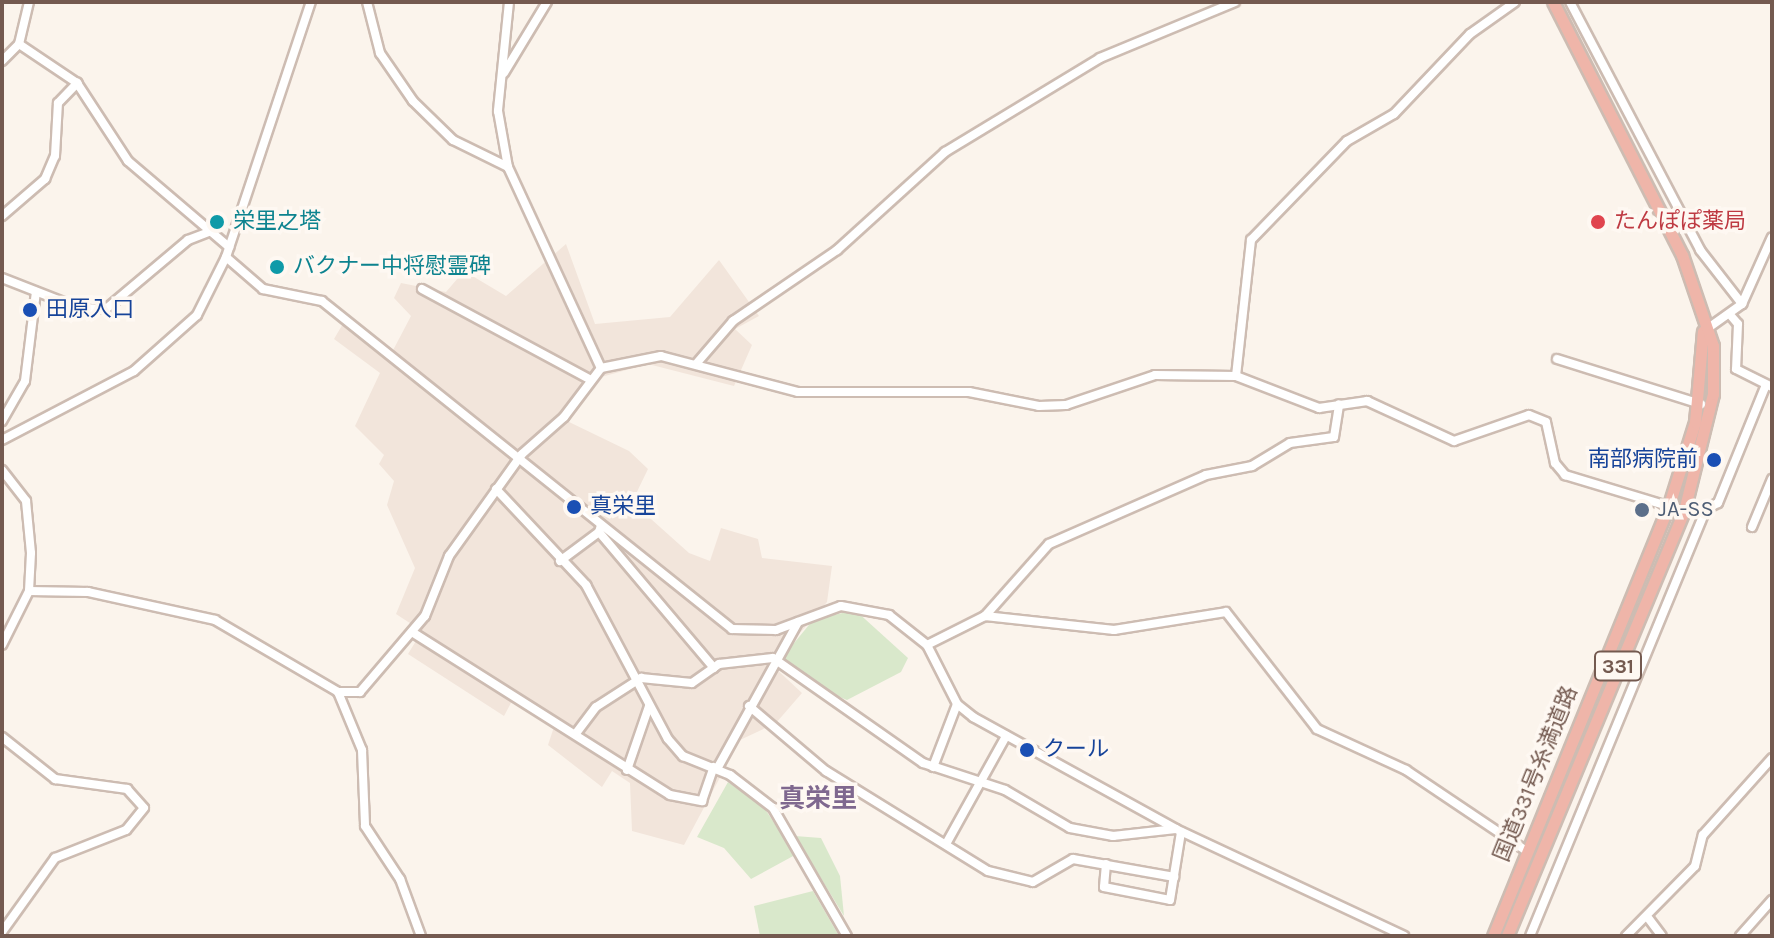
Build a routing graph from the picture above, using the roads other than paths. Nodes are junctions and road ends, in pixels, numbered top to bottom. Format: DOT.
graph roads {
  1 [pos="29,2"];
  2 [pos="311,2"];
  3 [pos="367,2"];
  4 [pos="509,2"];
  5 [pos="547,2"];
  6 [pos="1235,2"];
  7 [pos="1515,2"];
  8 [pos="1553,2"];
  9 [pos="1570,2"];
  10 [pos="1581,23"];
  11 [pos="1567,31"];
  12 [pos="19,44"];
  13 [pos="2,61"];
  14 [pos="502,78"];
  15 [pos="77,83"];
  16 [pos="508,167"];
  17 [pos="2,216"];
  18 [pos="209,232"];
  19 [pos="1772,237"];
  20 [pos="229,247"];
  21 [pos="226,257"];
  22 [pos="2,278"];
  23 [pos="422,289"];
  24 [pos="36,292"];
  25 [pos="1742,304"];
  26 [pos="1732,317"];
  27 [pos="1703,331"];
  28 [pos="1557,359"];
  29 [pos="696,364"];
  30 [pos="601,368"];
  31 [pos="1236,376"];
  32 [pos="591,380"];
  33 [pos="1769,386"];
  34 [pos="1339,404"];
  35 [pos="1697,404"];
  36 [pos="1712,406"];
  37 [pos="2,421"];
  38 [pos="2,440"];
  39 [pos="522,454"];
  40 [pos="2,470"];
  41 [pos="1772,479"];
  42 [pos="496,489"];
  43 [pos="1669,505"];
  44 [pos="1684,511"];
  45 [pos="1752,527"];
  46 [pos="600,529"];
  47 [pos="560,561"];
  48 [pos="29,591"];
  49 [pos="985,616"];
  50 [pos="798,622"];
  51 [pos="412,632"];
  52 [pos="2,645"];
  53 [pos="927,645"];
  54 [pos="1624,652"];
  55 [pos="773,658"];
  56 [pos="1642,660"];
  57 [pos="714,668"];
  58 [pos="641,678"];
  59 [pos="338,692"];
  60 [pos="957,704"];
  61 [pos="649,706"];
  62 [pos="749,706"];
  63 [pos="1594,722"];
  64 [pos="1613,730"];
  65 [pos="577,732"];
  66 [pos="1006,736"];
  67 [pos="2,737"];
  68 [pos="1772,758"];
  69 [pos="933,767"];
  70 [pos="715,768"];
  71 [pos="627,770"];
  72 [pos="981,782"];
  73 [pos="1178,831"];
  74 [pos="946,844"];
  75 [pos="1525,850"];
  76 [pos="1106,864"];
  77 [pos="1174,877"];
  78 [pos="1772,900"];
  79 [pos="1649,919"];
  80 [pos="2,932"];
  81 [pos="421,936"];
  82 [pos="847,936"];
  83 [pos="1404,936"];
  84 [pos="1493,936"];
  85 [pos="1507,936"];
  86 [pos="1530,936"];
  87 [pos="1626,936"];
  88 [pos="1662,936"];
  89 [pos="1740,936"];
  1 -- 12 [label="street"];
  2 -- 20 [label="street"];
  3 -- 16 [label="street"];
  4 -- 14 [label="street"];
  5 -- 14 [label="street"];
  6 -- 29 [label="street"];
  7 -- 31 [label="street"];
  8 -- 11 [label="highway, 331"];
  9 -- 10 [label="street"];
  10 -- 11 [label="street"];
  10 -- 25 [label="street"];
  11 -- 27 [label="highway, 331"];
  12 -- 13 [label="street"];
  12 -- 15 [label="street"];
  14 -- 16 [label="street"];
  15 -- 17 [label="street"];
  15 -- 18 [label="street"];
  16 -- 30 [label="street"];
  18 -- 20 [label="street"];
  18 -- 24 [label="street"];
  19 -- 25 [label="street"];
  20 -- 21 [label="street"];
  21 -- 38 [label="street"];
  21 -- 39 [label="street"];
  22 -- 24 [label="street"];
  23 -- 32 [label="street"];
  24 -- 37 [label="street"];
  25 -- 26 [label="street"];
  26 -- 27 [label="street"];
  26 -- 33 [label="street"];
  27 -- 35 [label="highway, 国道331号糸満道路 / 331"];
  27 -- 36 [label="highway, 国道331号糸満道路 / 331"];
  28 -- 35 [label="street"];
  29 -- 30 [label="street"];
  29 -- 31 [label="street"];
  30 -- 32 [label="street"];
  31 -- 34 [label="street"];
  32 -- 39 [label="street"];
  33 -- 56 [label="street"];
  34 -- 43 [label="street"];
  34 -- 49 [label="street"];
  35 -- 36 [label="street"];
  35 -- 43 [label="highway, 国道331号糸満道路 / 331"];
  36 -- 44 [label="highway, 国道331号糸満道路 / 331"];
  39 -- 42 [label="street"];
  39 -- 46 [label="street"];
  40 -- 48 [label="street"];
  41 -- 45 [label="street"];
  42 -- 47 [label="street"];
  42 -- 51 [label="street"];
  43 -- 44 [label="street"];
  43 -- 75 [label="highway, 国道331号糸満道路 / 331"];
  44 -- 54 [label="highway, 国道331号糸満道路 / 331"];
  46 -- 47 [label="street"];
  46 -- 50 [label="street"];
  46 -- 57 [label="street"];
  47 -- 58 [label="street"];
  48 -- 52 [label="street"];
  48 -- 59 [label="street"];
  49 -- 53 [label="street"];
  49 -- 75 [label="street"];
  50 -- 53 [label="street"];
  50 -- 55 [label="street"];
  51 -- 59 [label="street"];
  51 -- 65 [label="street"];
  53 -- 60 [label="street"];
  54 -- 56 [label="street"];
  54 -- 63 [label="highway, 国道331号糸満道路 / 331"];
  55 -- 57 [label="street"];
  55 -- 62 [label="street"];
  55 -- 69 [label="street"];
  56 -- 64 [label="street"];
  57 -- 58 [label="street"];
  58 -- 61 [label="street"];
  58 -- 65 [label="street"];
  59 -- 81 [label="street"];
  60 -- 66 [label="street"];
  60 -- 69 [label="street"];
  61 -- 70 [label="street"];
  61 -- 71 [label="street"];
  62 -- 70 [label="street"];
  62 -- 74 [label="street"];
  63 -- 64 [label="street"];
  63 -- 85 [label="highway, 国道331号糸満道路 / 331"];
  64 -- 86 [label="street"];
  65 -- 71 [label="street"];
  66 -- 72 [label="street"];
  66 -- 73 [label="street"];
  67 -- 80 [label="street"];
  68 -- 79 [label="street"];
  69 -- 72 [label="street"];
  70 -- 71 [label="street"];
  70 -- 82 [label="street"];
  72 -- 73 [label="street"];
  72 -- 74 [label="street"];
  73 -- 77 [label="street"];
  73 -- 83 [label="street"];
  74 -- 76 [label="street"];
  75 -- 84 [label="highway, 国道331号糸満道路 / 331"];
  76 -- 77 [label="street"];
  76 -- 77 [label="street"];
  78 -- 89 [label="street"];
  79 -- 87 [label="street"];
  79 -- 88 [label="street"];
}
